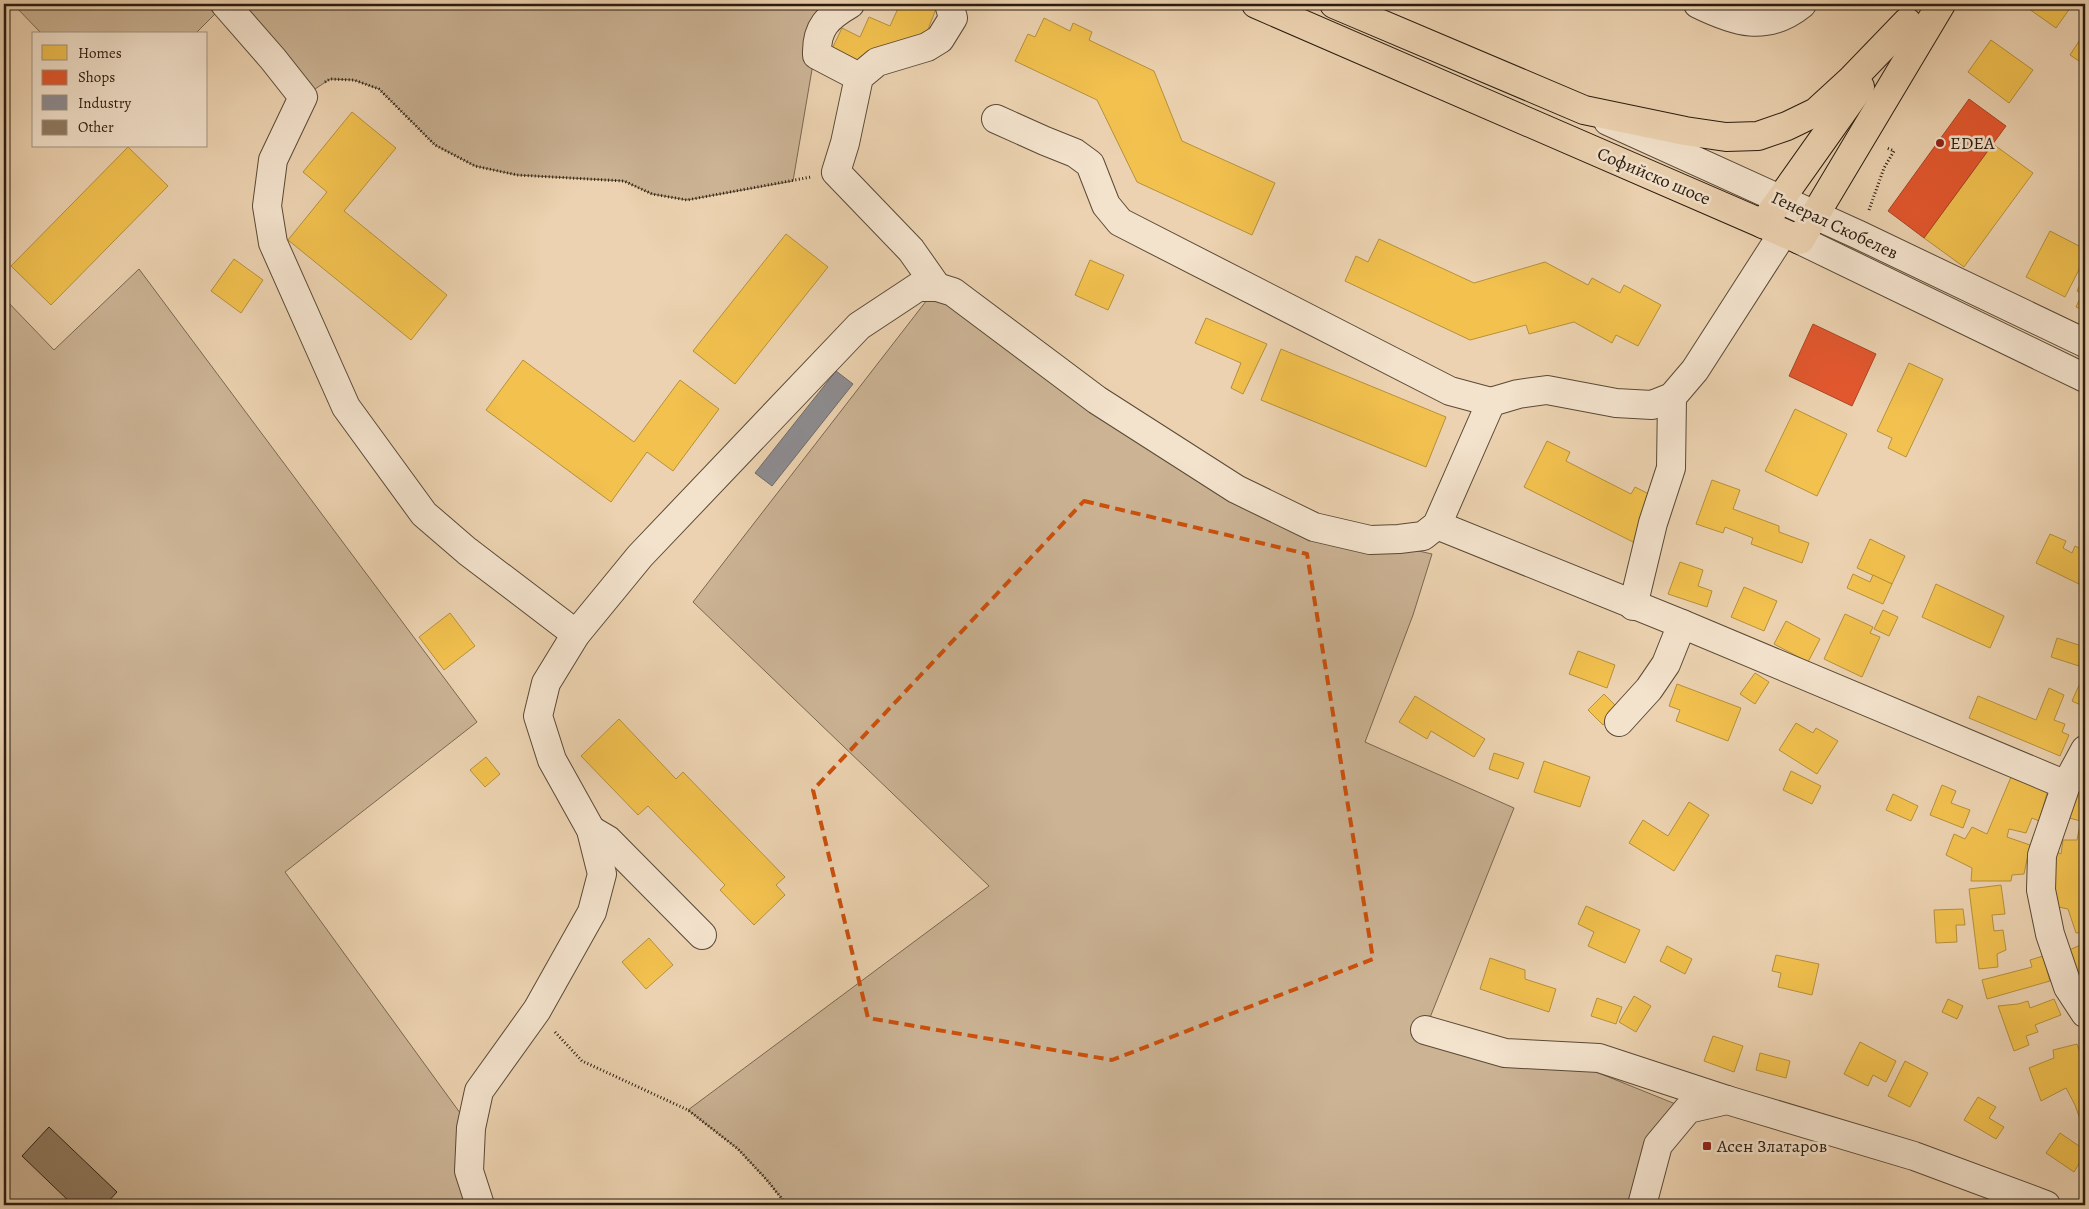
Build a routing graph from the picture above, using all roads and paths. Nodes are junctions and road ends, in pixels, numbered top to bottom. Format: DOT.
graph roads {
  1 [pos="224,4"];
  2 [pos="850,4"];
  3 [pos="949,4"];
  4 [pos="1256,4"];
  5 [pos="1334,4"];
  6 [pos="1698,4"];
  7 [pos="1802,4"];
  8 [pos="1941,4"];
  9 [pos="1914,13"];
  10 [pos="859,77"];
  11 [pos="303,97"];
  12 [pos="1584,110"];
  13 [pos="996,119"];
  14 [pos="836,172"];
  15 [pos="1781,200"];
  16 [pos="1815,215"];
  17 [pos="1782,232"];
  18 [pos="937,287"];
  19 [pos="2085,343"];
  20 [pos="2085,378"];
  21 [pos="1672,397"];
  22 [pos="1492,402"];
  23 [pos="1437,525"];
  24 [pos="1634,606"];
  25 [pos="1682,624"];
  26 [pos="576,634"];
  27 [pos="1619,722"];
  28 [pos="2085,750"];
  29 [pos="2066,785"];
  30 [pos="591,830"];
  31 [pos="702,935"];
  32 [pos="537,1010"];
  33 [pos="2085,1013"];
  34 [pos="1425,1030"];
  35 [pos="1727,1100"];
  36 [pos="480,1205"];
  37 [pos="787,1205"];
  38 [pos="1642,1205"];
  39 [pos="2046,1205"];
  1 -- 11 [label="street"];
  2 -- 10 [label="street"];
  3 -- 10 [label="street"];
  4 -- 17 [label="main road, Софийско шосе"];
  5 -- 12 [label="main road"];
  6 -- 7 [label="street"];
  8 -- 16 [label="main road"];
  9 -- 12 [label="main road"];
  9 -- 15 [label="main road"];
  10 -- 14 [label="street"];
  11 -- 14 [label="path"];
  11 -- 26 [label="street"];
  12 -- 15 [label="street, Генерал Скобелев"];
  13 -- 22 [label="street"];
  14 -- 18 [label="street"];
  15 -- 16 [label="street, Генерал Скобелев"];
  15 -- 17 [label="main road"];
  16 -- 17 [label="main road"];
  16 -- 19 [label="street, Генерал Скобелев"];
  17 -- 20 [label="street, Генерал Скобелев"];
  17 -- 21 [label="street"];
  18 -- 23 [label="street"];
  18 -- 26 [label="street"];
  21 -- 22 [label="street"];
  21 -- 24 [label="street"];
  22 -- 23 [label="street"];
  23 -- 24 [label="street"];
  24 -- 25 [label="street"];
  25 -- 27 [label="street"];
  25 -- 29 [label="street"];
  26 -- 30 [label="street"];
  28 -- 29 [label="street"];
  29 -- 33 [label="street"];
  30 -- 31 [label="street"];
  30 -- 32 [label="street"];
  32 -- 36 [label="street"];
  32 -- 37 [label="path"];
  34 -- 35 [label="street"];
  35 -- 38 [label="street"];
  35 -- 39 [label="street"];
}
